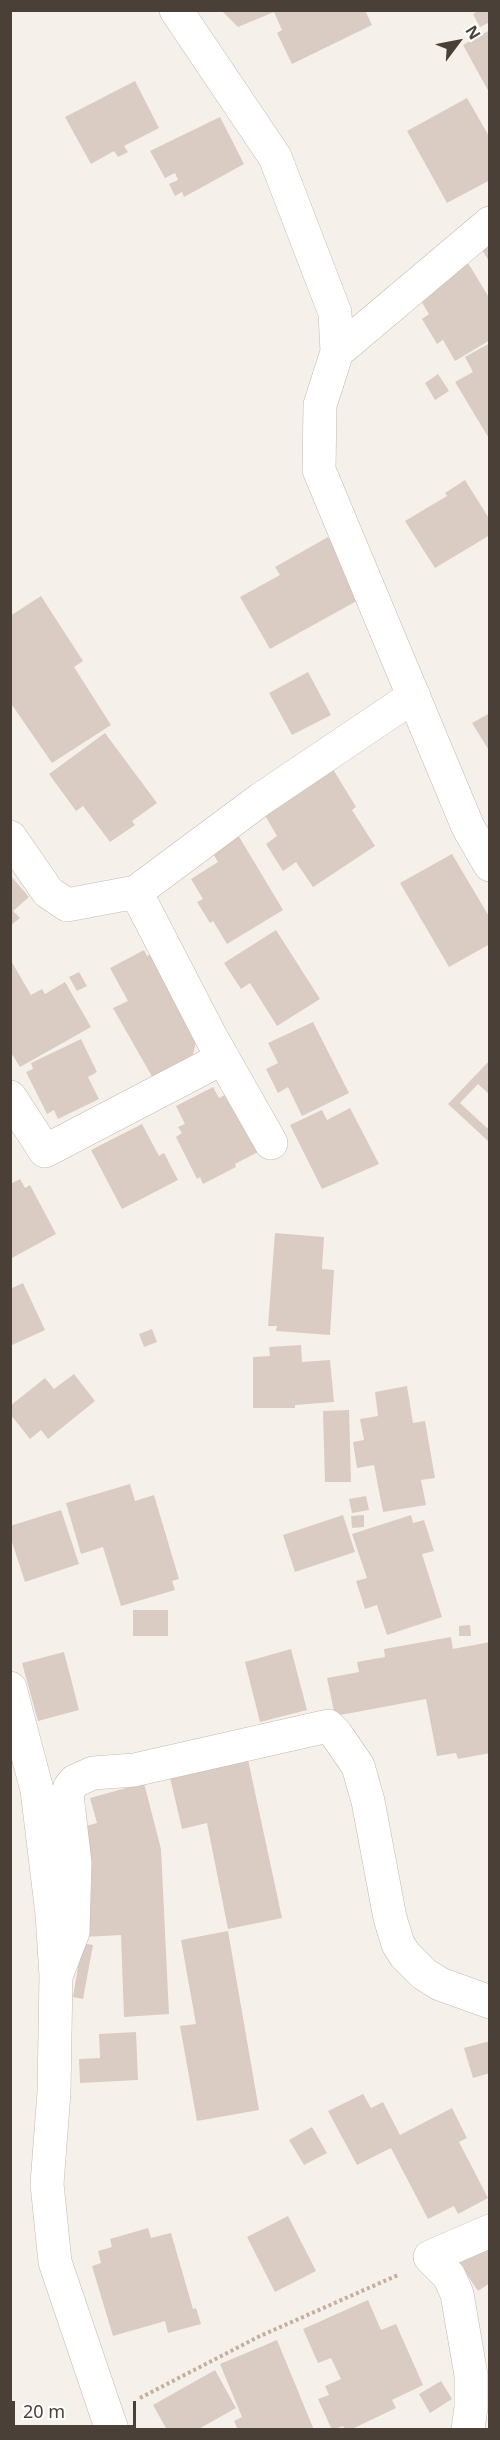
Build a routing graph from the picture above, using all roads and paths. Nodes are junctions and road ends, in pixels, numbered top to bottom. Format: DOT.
graph roads {
  1 [pos="176,10"];
  2 [pos="489,223"];
  3 [pos="337,352"];
  4 [pos="414,696"];
  5 [pos="10,837"];
  6 [pos="489,865"];
  7 [pos="136,892"];
  8 [pos="223,1058"];
  9 [pos="10,1096"];
  10 [pos="271,1143"];
  11 [pos="10,1688"];
  12 [pos="56,1976"];
  13 [pos="489,2002"];
  14 [pos="489,2232"];
  15 [pos="430,2257"];
  16 [pos="110,2423"];
  17 [pos="468,2430"];
  1 -- 3 [label="street"];
  2 -- 3 [label="street"];
  3 -- 4 [label="street"];
  4 -- 6 [label="street"];
  4 -- 7 [label="street"];
  5 -- 7 [label="street"];
  7 -- 8 [label="street"];
  8 -- 9 [label="street"];
  8 -- 10 [label="street"];
  11 -- 12 [label="street"];
  12 -- 13 [label="street"];
  12 -- 16 [label="street"];
  14 -- 15 [label="street"];
  15 -- 16 [label="path"];
  15 -- 17 [label="street"];
}
